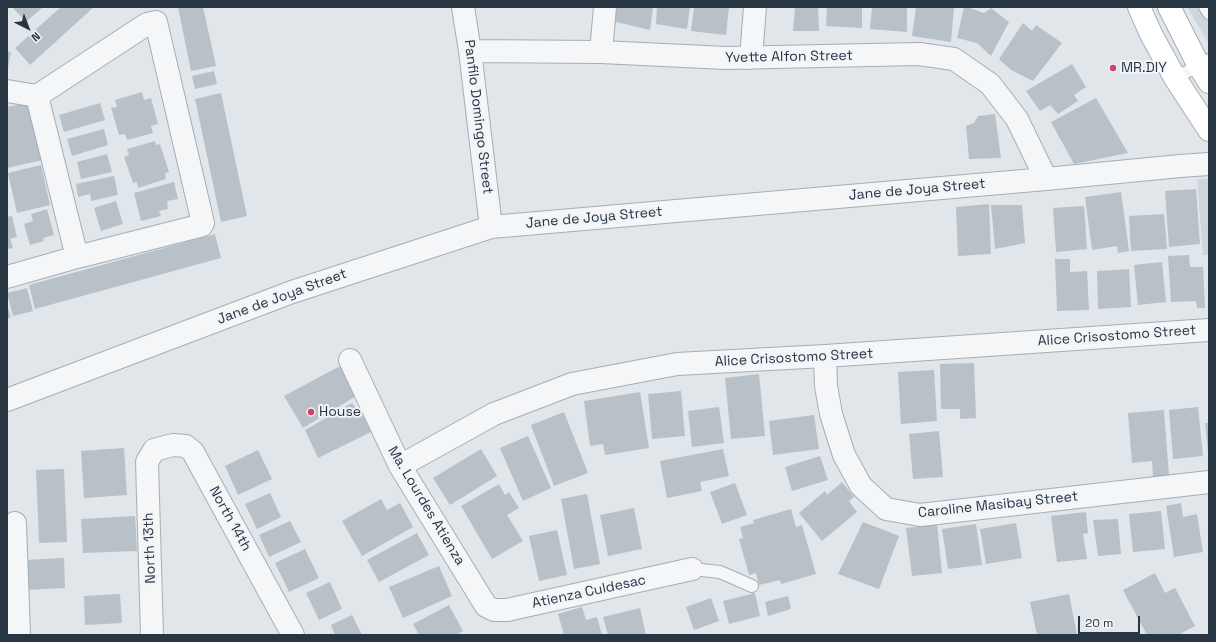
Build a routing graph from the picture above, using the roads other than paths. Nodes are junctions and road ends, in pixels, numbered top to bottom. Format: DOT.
graph roads {
  1 [pos="463,7"];
  2 [pos="606,7"];
  3 [pos="755,7"];
  4 [pos="1139,7"];
  5 [pos="1168,7"];
  6 [pos="1205,7"];
  7 [pos="1209,13"];
  8 [pos="470,51"];
  9 [pos="601,52"];
  10 [pos="751,58"];
  11 [pos="1206,69"];
  12 [pos="1175,78"];
  13 [pos="7,91"];
  14 [pos="37,96"];
  15 [pos="1209,130"];
  16 [pos="1209,164"];
  17 [pos="1046,179"];
  18 [pos="491,227"];
  19 [pos="77,257"];
  20 [pos="7,278"];
  21 [pos="1209,330"];
  22 [pos="825,356"];
  23 [pos="350,360"];
  24 [pos="7,400"];
  25 [pos="147,462"];
  26 [pos="400,466"];
  27 [pos="1209,482"];
  28 [pos="15,523"];
  29 [pos="692,569"];
  30 [pos="752,586"];
  31 [pos="486,606"];
  32 [pos="19,635"];
  33 [pos="152,635"];
  34 [pos="294,635"];
  1 -- 8 [label="street, Panfilo Domingo Street"];
  2 -- 9 [label="street"];
  3 -- 10 [label="street"];
  4 -- 12 [label="main road"];
  5 -- 11 [label="main road"];
  6 -- 7 [label="lane"];
  8 -- 9 [label="street, Yvette Alfon Street"];
  8 -- 18 [label="street, Panfilo Domingo Street"];
  9 -- 10 [label="street, Yvette Alfon Street"];
  10 -- 17 [label="street, Yvette Alfon Street"];
  11 -- 12 [label="lane"];
  12 -- 15 [label="main road"];
  13 -- 14 [label="street"];
  14 -- 19 [label="street"];
  14 -- 19 [label="street"];
  16 -- 17 [label="street, Jane de Joya Street"];
  17 -- 18 [label="street, Jane de Joya Street"];
  18 -- 24 [label="street, Jane de Joya Street"];
  19 -- 20 [label="street"];
  21 -- 22 [label="street, Alice Crisostomo Street"];
  22 -- 26 [label="street, Alice Crisostomo Street"];
  22 -- 27 [label="street, Caroline Masibay Street"];
  23 -- 26 [label="street, Ma. Lourdes Atienza"];
  25 -- 33 [label="street, North 13th"];
  25 -- 34 [label="street, North 14th"];
  26 -- 31 [label="street, Ma. Lourdes Atienza"];
  28 -- 32 [label="street"];
  29 -- 30 [label="lane"];
  29 -- 31 [label="street, Atienza Culdesac"];
}
